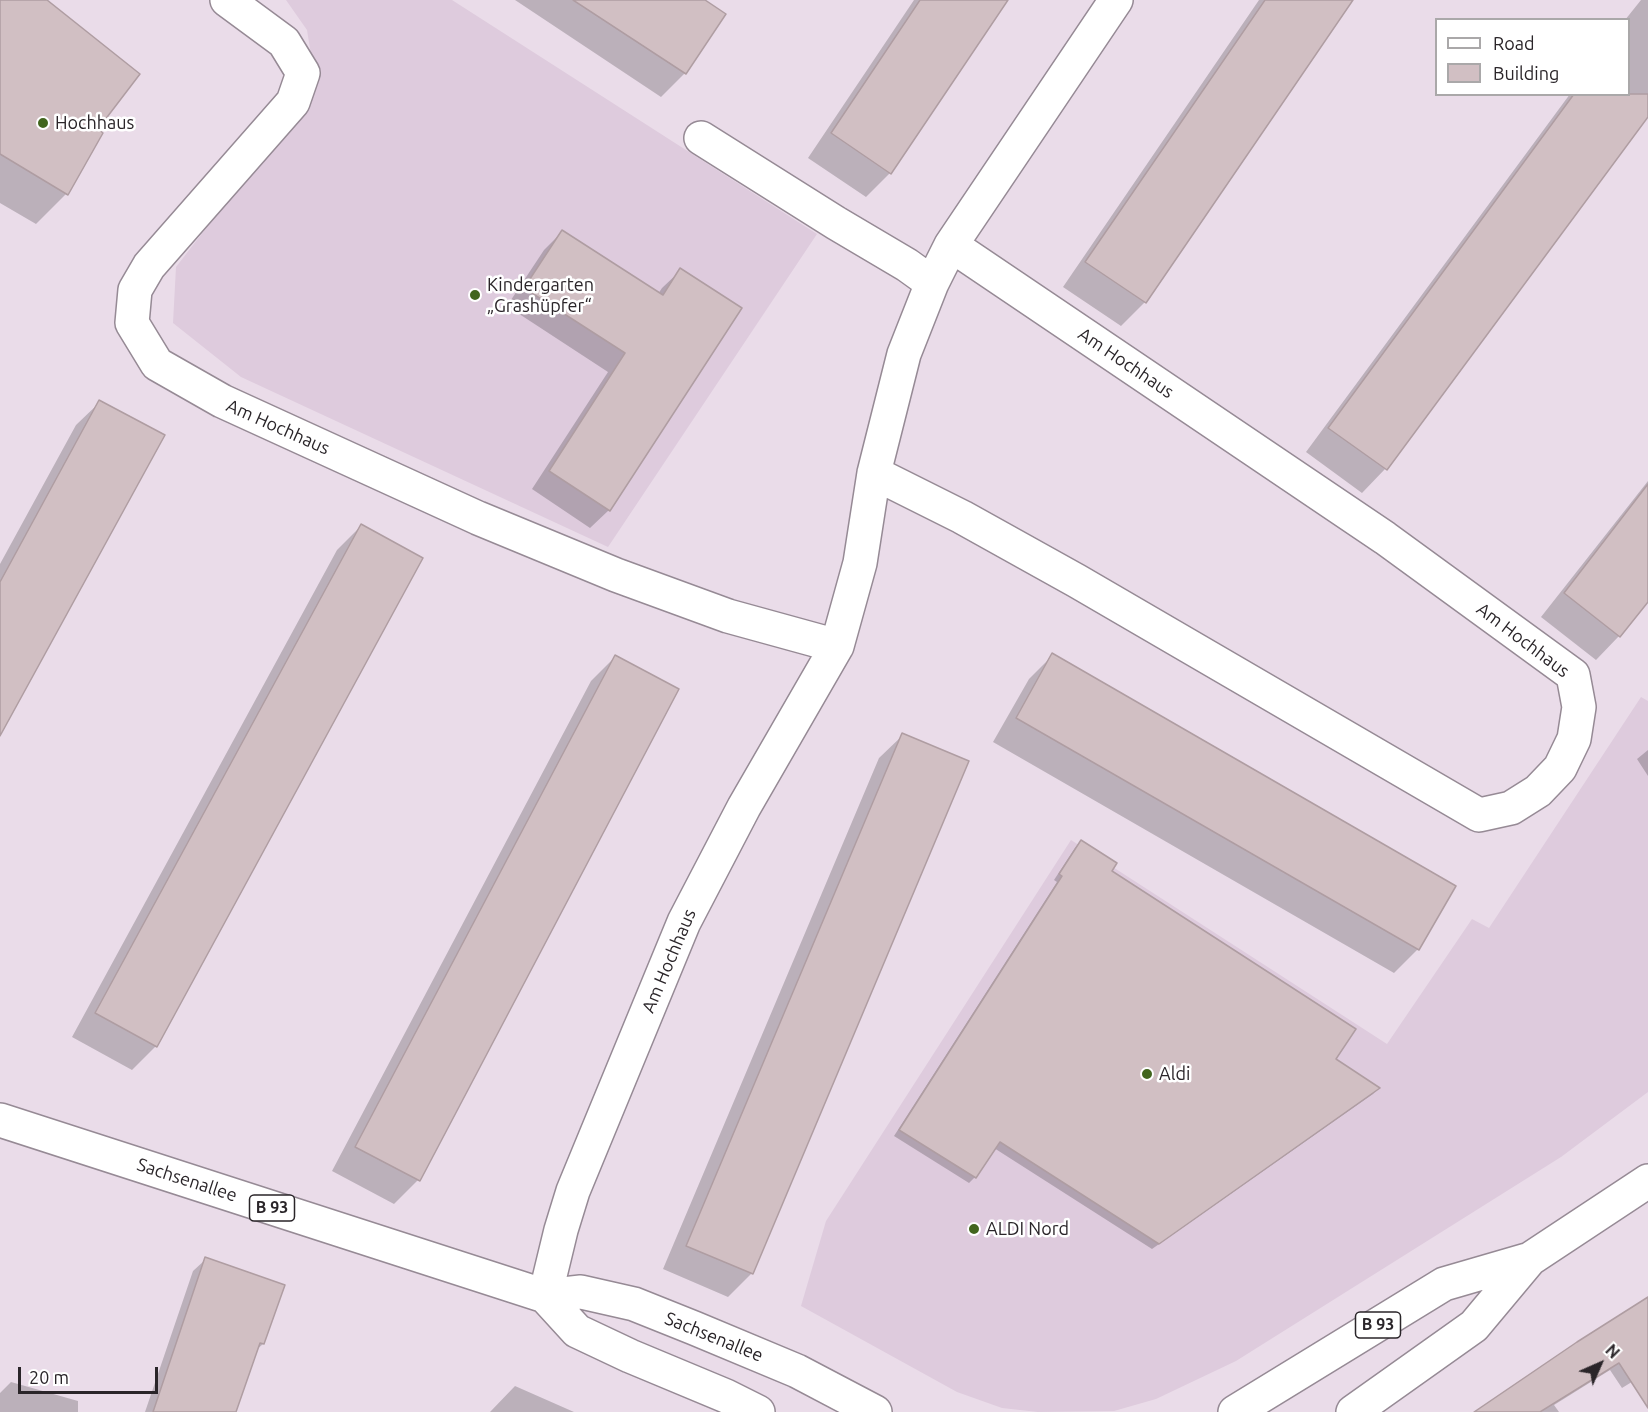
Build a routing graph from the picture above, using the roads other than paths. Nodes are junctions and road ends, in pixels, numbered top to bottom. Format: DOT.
graph roads {
  1 [pos="227,0"];
  2 [pos="1116,0"];
  3 [pos="701,138"];
  4 [pos="951,245"];
  5 [pos="932,282"];
  6 [pos="874,473"];
  7 [pos="837,646"];
  8 [pos="0,1120"];
  9 [pos="1648,1181"];
  10 [pos="1530,1259"];
  11 [pos="545,1296"];
  12 [pos="758,1412"];
  13 [pos="875,1412"];
  14 [pos="1235,1412"];
  15 [pos="1353,1412"];
  1 -- 7 [label="street, Am Hochhaus"];
  2 -- 4 [label="street, Am Hochhaus"];
  3 -- 5 [label="street"];
  4 -- 5 [label="street, Am Hochhaus"];
  4 -- 6 [label="street, Am Hochhaus"];
  5 -- 6 [label="street, Am Hochhaus"];
  6 -- 7 [label="street, Am Hochhaus"];
  7 -- 11 [label="street, Am Hochhaus"];
  8 -- 11 [label="street, Sachsenallee / B 93"];
  9 -- 10 [label="street, B 93"];
  10 -- 14 [label="street, B 93"];
  10 -- 15 [label="street, B 93"];
  11 -- 12 [label="street, Sachsenallee / B 93"];
  11 -- 13 [label="street, Sachsenallee / B 93"];
}
